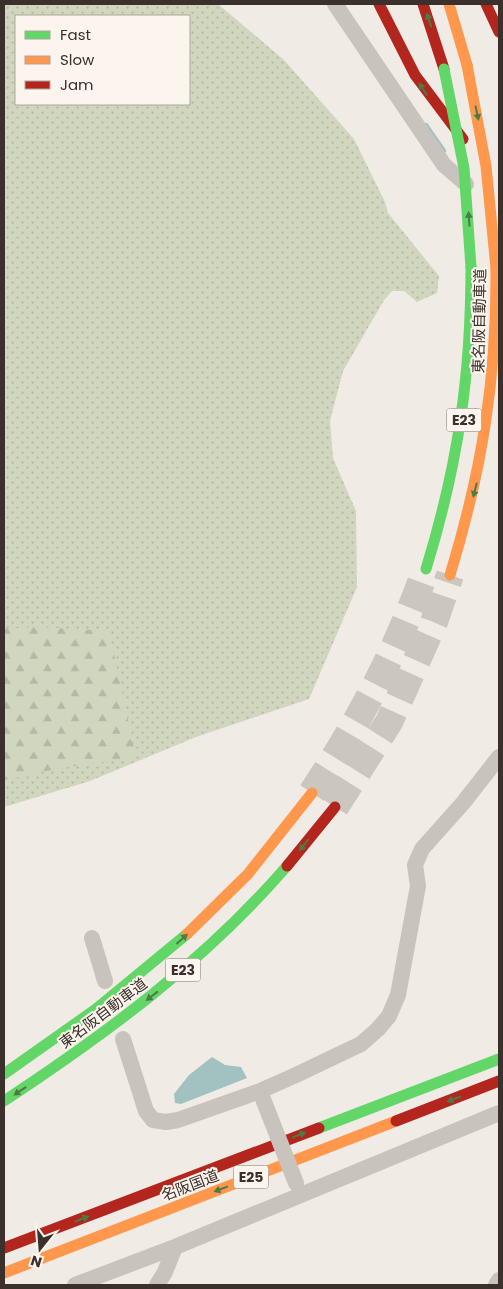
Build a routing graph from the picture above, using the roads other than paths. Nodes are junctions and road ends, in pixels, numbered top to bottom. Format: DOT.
graph roads {
  1 [pos="335,4"];
  2 [pos="379,4"];
  3 [pos="423,4"];
  4 [pos="449,4"];
  5 [pos="486,4"];
  6 [pos="499,32"];
  7 [pos="499,180"];
  8 [pos="499,214"];
  9 [pos="426,569"];
  10 [pos="450,576"];
  11 [pos="499,757"];
  12 [pos="312,793"];
  13 [pos="335,807"];
  14 [pos="92,938"];
  15 [pos="105,981"];
  16 [pos="124,1039"];
  17 [pos="467,1058"];
  18 [pos="499,1059"];
  19 [pos="4,1074"];
  20 [pos="499,1081"];
  21 [pos="262,1095"];
  22 [pos="4,1101"];
  23 [pos="362,1111"];
  24 [pos="499,1113"];
  25 [pos="298,1189"];
  26 [pos="175,1247"];
  27 [pos="4,1248"];
  28 [pos="4,1273"];
  29 [pos="499,1280"];
  30 [pos="76,1285"];
  31 [pos="156,1285"];
  32 [pos="496,1285"];
  1 -- 8 [label="street"];
  7 -- 2 [label="highway, one-way"];
  9 -- 3 [label="highway, 東名阪自動車道 / E23, one-way, bridge"];
  4 -- 10 [label="highway, 東名阪自動車道 / E23, one-way, bridge"];
  5 -- 6 [label="highway"];
  11 -- 21 [label="street"];
  19 -- 12 [label="highway, 東名阪自動車道 / E23, one-way"];
  13 -- 22 [label="highway, 東名阪自動車道 / E23, one-way"];
  14 -- 15 [label="street"];
  16 -- 21 [label="street"];
  17 -- 23 [label="highway"];
  18 -- 23 [label="highway, 名阪国道 / E25"];
  20 -- 28 [label="highway, 名阪国道 / E25, one-way"];
  21 -- 25 [label="street, bridge"];
  27 -- 23 [label="highway, 名阪国道 / E25, one-way"];
  24 -- 25 [label="street"];
  25 -- 26 [label="street"];
  26 -- 30 [label="street"];
  26 -- 31 [label="street"];
  29 -- 32 [label="street"];
}
